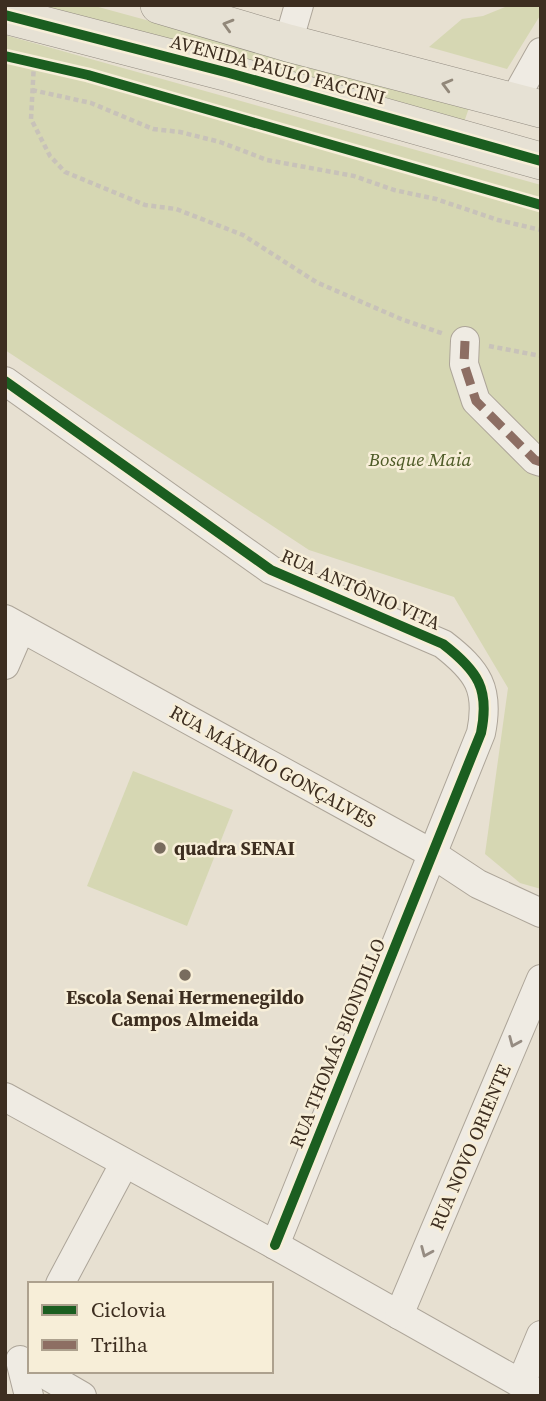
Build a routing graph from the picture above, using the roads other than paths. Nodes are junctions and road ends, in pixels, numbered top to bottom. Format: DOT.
graph roads {
  1 [pos="159,5"];
  2 [pos="299,5"];
  3 [pos="5,15"];
  4 [pos="288,43"];
  5 [pos="541,52"];
  6 [pos="527,106"];
  7 [pos="462,139"];
  8 [pos="541,162"];
  9 [pos="465,353"];
  10 [pos="5,381"];
  11 [pos="541,462"];
  12 [pos="13,623"];
  13 [pos="5,665"];
  14 [pos="431,853"];
  15 [pos="541,914"];
  16 [pos="541,979"];
  17 [pos="5,1097"];
  18 [pos="124,1164"];
  19 [pos="275,1245"];
  20 [pos="61,1282"];
  21 [pos="399,1315"];
  22 [pos="541,1335"];
  23 [pos="25,1358"];
  24 [pos="48,1373"];
  25 [pos="531,1389"];
  26 [pos="29,1396"];
  27 [pos="82,1396"];
  4 -- 1 [label="main road, AVENIDA PAULO FACCINI, one-way"];
  2 -- 4 [label="street"];
  3 -- 7 [label="main road, AVENIDA PAULO FACCINI"];
  6 -- 4 [label="main road, AVENIDA PAULO FACCINI, one-way"];
  5 -- 6 [label="street"];
  6 -- 7 [label="main road"];
  7 -- 8 [label="main road, AVENIDA PAULO FACCINI"];
  9 -- 11 [label="street"];
  10 -- 14 [label="street, RUA ANTÔNIO VITA"];
  12 -- 13 [label="street"];
  12 -- 14 [label="street, RUA MÁXIMO GONÇALVES"];
  14 -- 15 [label="street, RUA MÁXIMO GONÇALVES"];
  14 -- 19 [label="street, RUA THOMÁS BIONDILLO"];
  16 -- 21 [label="street, RUA NOVO ORIENTE, one-way"];
  17 -- 18 [label="street"];
  18 -- 19 [label="street"];
  18 -- 20 [label="street"];
  19 -- 21 [label="street"];
  21 -- 25 [label="street"];
  22 -- 25 [label="street"];
  23 -- 26 [label="street"];
  24 -- 27 [label="street"];
}
